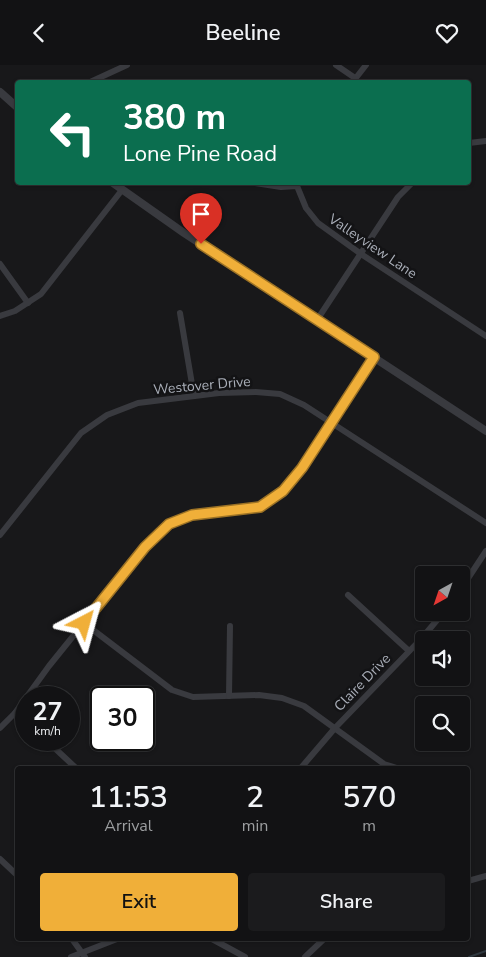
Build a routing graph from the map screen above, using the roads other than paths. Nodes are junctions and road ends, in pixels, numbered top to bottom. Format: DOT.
graph roads {
  1 [pos="127,65"];
  2 [pos="336,65"];
  3 [pos="366,65"];
  4 [pos="94,80"];
  5 [pos="354,80"];
  6 [pos="0,92"];
  7 [pos="15,105"];
  8 [pos="486,141"];
  9 [pos="471,143"];
  10 [pos="116,185"];
  11 [pos="263,185"];
  12 [pos="282,185"];
  13 [pos="297,185"];
  14 [pos="410,185"];
  15 [pos="122,190"];
  16 [pos="361,254"];
  17 [pos="0,264"];
  18 [pos="28,303"];
  19 [pos="180,313"];
  20 [pos="0,316"];
  21 [pos="317,320"];
  22 [pos="486,336"];
  23 [pos="374,357"];
  24 [pos="194,396"];
  25 [pos="331,422"];
  26 [pos="486,431"];
  27 [pos="486,523"];
  28 [pos="0,535"];
  29 [pos="486,551"];
  30 [pos="470,575"];
  31 [pos="348,595"];
  32 [pos="436,621"];
  33 [pos="84,623"];
  34 [pos="230,626"];
  35 [pos="409,651"];
  36 [pos="36,686"];
  37 [pos="230,696"];
  38 [pos="15,713"];
  39 [pos="0,728"];
  40 [pos="335,728"];
  41 [pos="58,751"];
  42 [pos="74,766"];
  43 [pos="303,766"];
  44 [pos="390,766"];
  45 [pos="0,859"];
  46 [pos="15,873"];
  47 [pos="486,876"];
  48 [pos="470,880"];
  49 [pos="74,941"];
  50 [pos="113,941"];
  51 [pos="216,941"];
  52 [pos="322,941"];
  53 [pos="84,955"];
  54 [pos="72,957"];
  55 [pos="245,957"];
  56 [pos="305,957"];
  1 -- 4 [label="street"];
  2 -- 5 [label="street"];
  3 -- 5 [label="street"];
  6 -- 7 [label="street"];
  8 -- 9 [label="street"];
  10 -- 15 [label="street"];
  11 -- 12 [label="street, Valleyview Lane"];
  13 -- 16 [label="street, Valleyview Lane"];
  14 -- 16 [label="street"];
  15 -- 18 [label="street"];
  15 -- 21 [label="street"];
  16 -- 21 [label="street"];
  16 -- 22 [label="street, Valleyview Lane"];
  17 -- 18 [label="street"];
  18 -- 20 [label="street"];
  19 -- 24 [label="street"];
  21 -- 23 [label="street"];
  23 -- 25 [label="street"];
  23 -- 26 [label="street"];
  24 -- 25 [label="street, Westover Drive"];
  24 -- 28 [label="street, Westover Drive"];
  25 -- 27 [label="street, Westover Drive"];
  25 -- 33 [label="street"];
  29 -- 30 [label="street"];
  31 -- 35 [label="street"];
  32 -- 35 [label="street, Claire Drive"];
  33 -- 36 [label="street"];
  33 -- 37 [label="street"];
  34 -- 37 [label="street"];
  35 -- 40 [label="street, Claire Drive"];
  37 -- 40 [label="street"];
  38 -- 39 [label="street"];
  40 -- 43 [label="street, Claire Drive"];
  40 -- 44 [label="street"];
  41 -- 42 [label="street"];
  45 -- 46 [label="street"];
  47 -- 48 [label="street"];
  49 -- 53 [label="street"];
  50 -- 53 [label="street"];
  51 -- 55 [label="street"];
  52 -- 56 [label="street"];
  53 -- 54 [label="street"];
}
